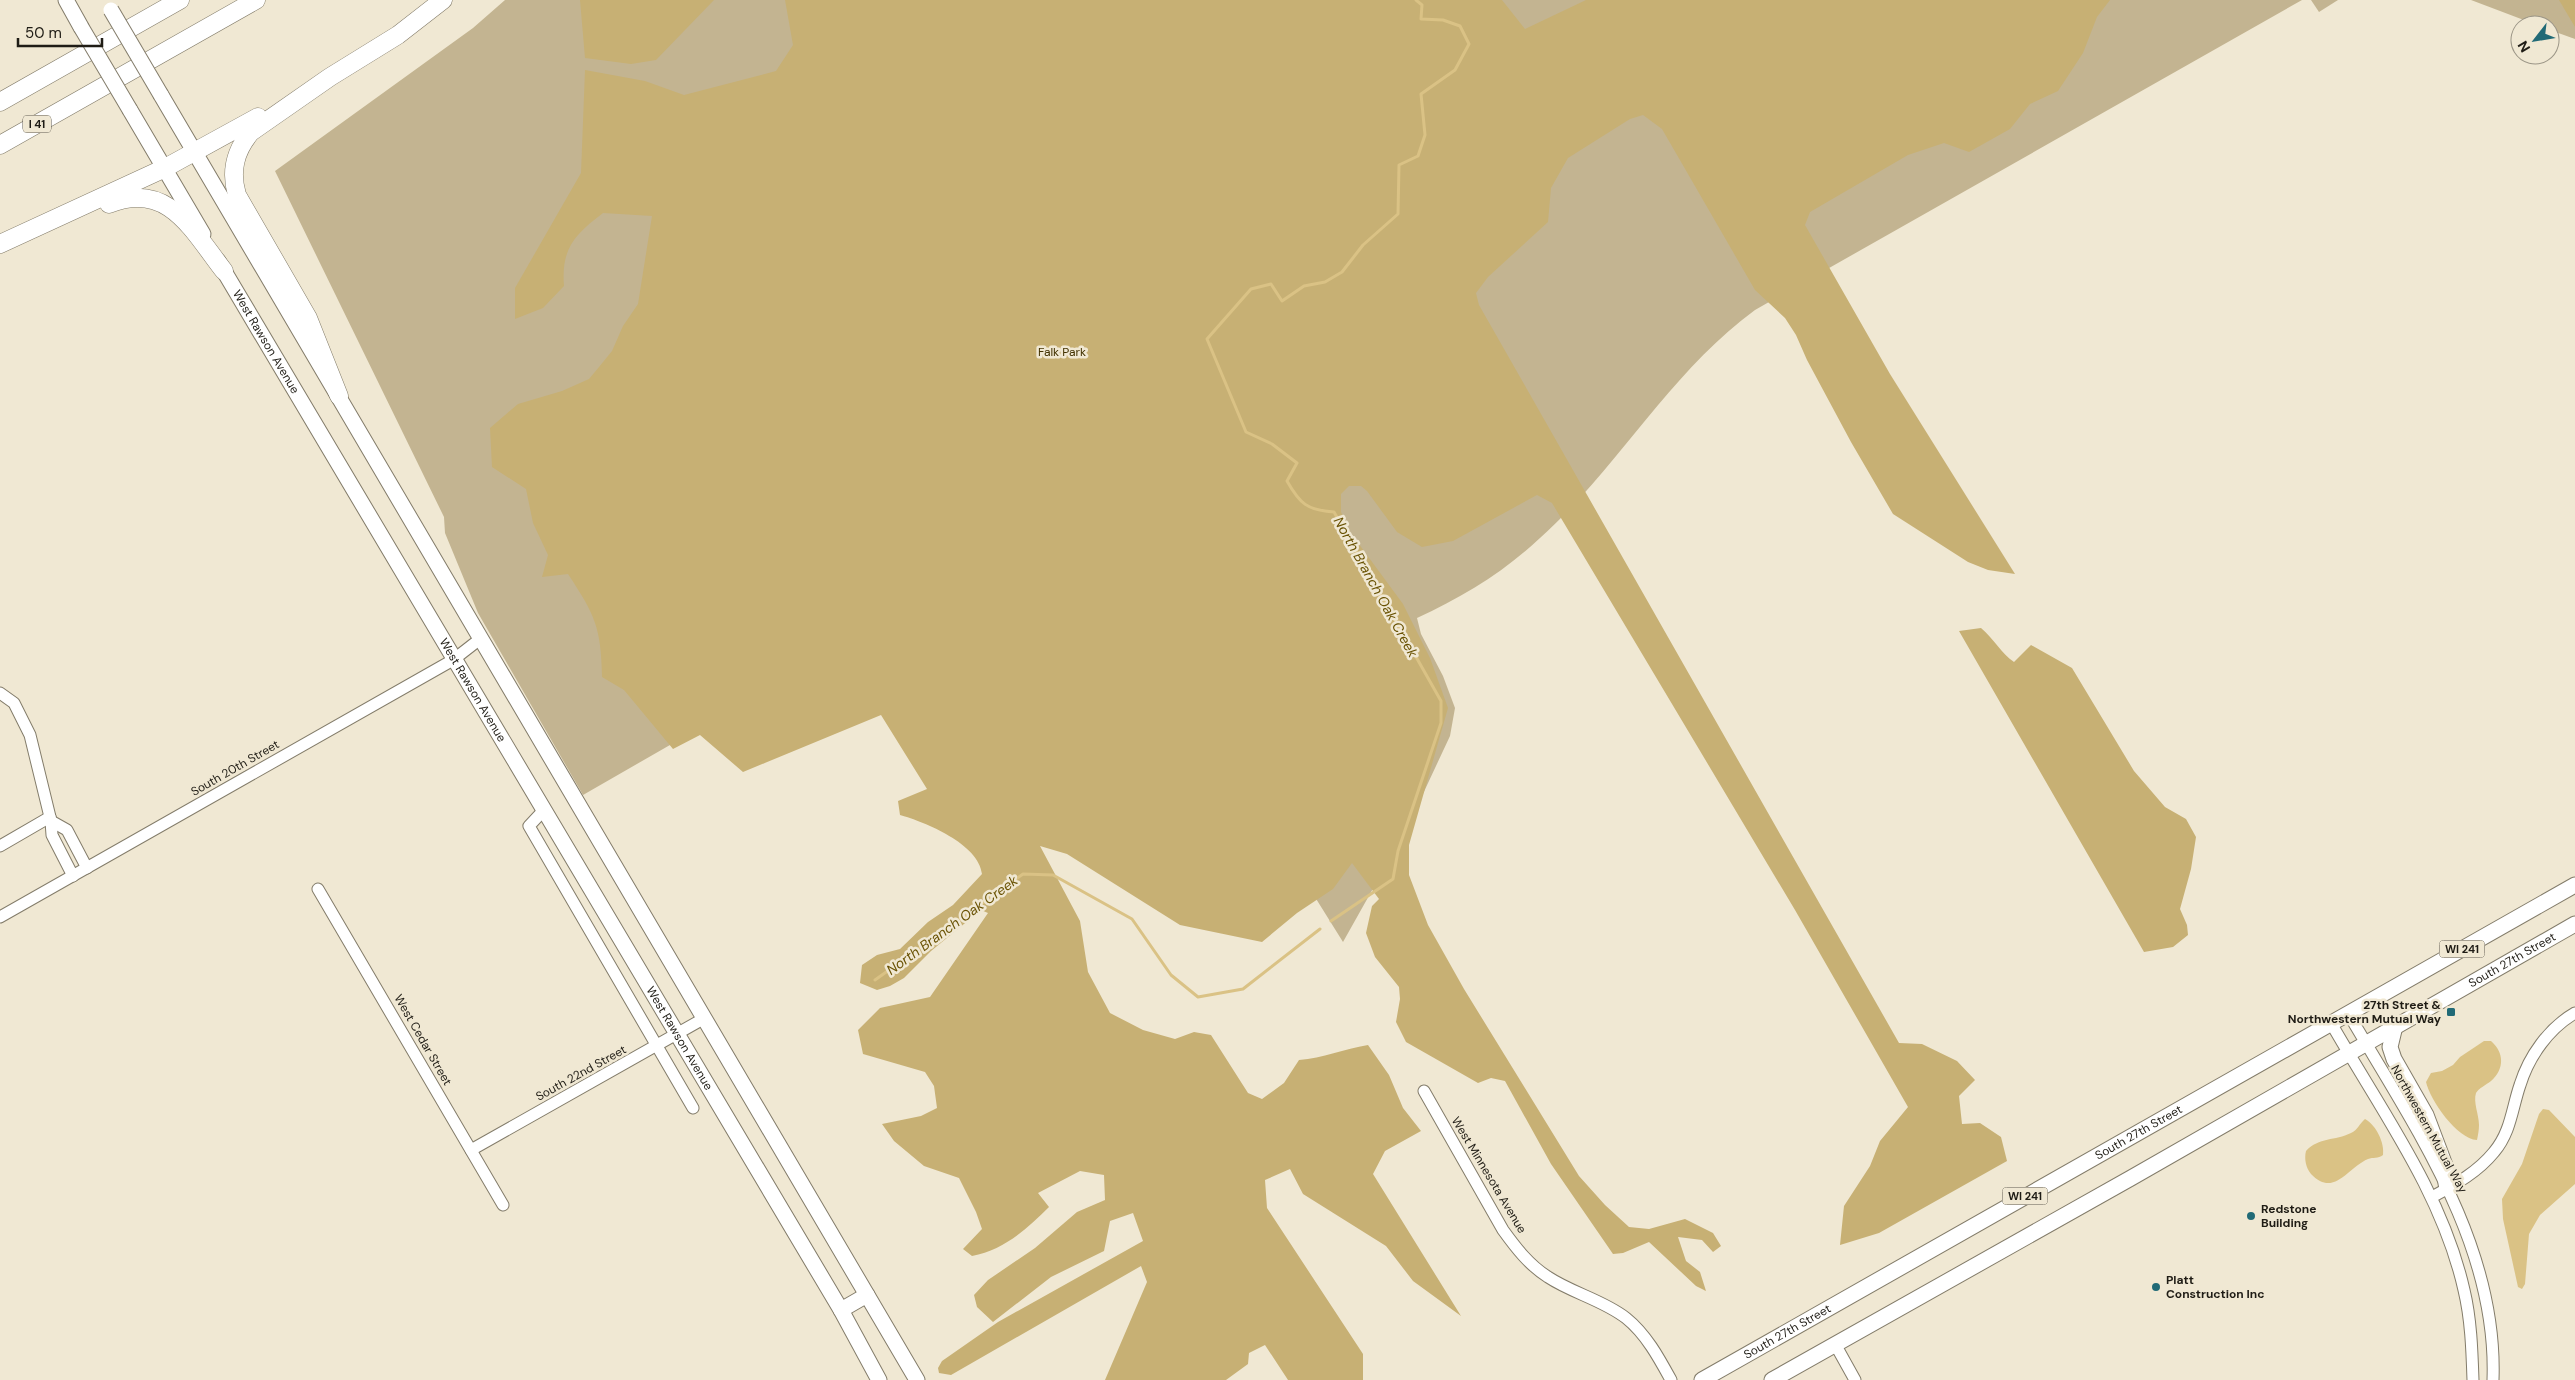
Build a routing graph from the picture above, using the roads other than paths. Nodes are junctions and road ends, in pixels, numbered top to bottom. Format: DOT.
graph roads {
  1 [pos="66,0"];
  2 [pos="180,0"];
  3 [pos="256,0"];
  4 [pos="443,0"];
  5 [pos="108,5"];
  6 [pos="330,77"];
  7 [pos="0,102"];
  8 [pos="0,145"];
  9 [pos="194,153"];
  10 [pos="165,168"];
  11 [pos="44,224"];
  12 [pos="0,244"];
  13 [pos="224,271"];
  14 [pos="338,396"];
  15 [pos="480,638"];
  16 [pos="453,660"];
  17 [pos="0,693"];
  18 [pos="543,811"];
  19 [pos="51,819"];
  20 [pos="0,846"];
  21 [pos="87,868"];
  22 [pos="73,876"];
  23 [pos="2575,885"];
  24 [pos="318,889"];
  25 [pos="0,917"];
  26 [pos="2575,924"];
  27 [pos="2348,1013"];
  28 [pos="2575,1013"];
  29 [pos="703,1019"];
  30 [pos="2331,1023"];
  31 [pos="2395,1026"];
  32 [pos="677,1034"];
  33 [pos="2366,1042"];
  34 [pos="657,1046"];
  35 [pos="2348,1053"];
  36 [pos="1424,1091"];
  37 [pos="693,1108"];
  38 [pos="471,1150"];
  39 [pos="2447,1186"];
  40 [pos="2432,1197"];
  41 [pos="503,1205"];
  42 [pos="867,1295"];
  43 [pos="841,1310"];
  44 [pos="1835,1344"];
  45 [pos="879,1380"];
  46 [pos="917,1380"];
  47 [pos="1671,1380"];
  48 [pos="1702,1380"];
  49 [pos="1772,1380"];
  50 [pos="1855,1380"];
  51 [pos="2473,1380"];
  52 [pos="2493,1380"];
  1 -- 10 [label="main road, West Rawson Avenue, bridge"];
  2 -- 7 [label="highway"];
  3 -- 8 [label="highway, I 41"];
  4 -- 6 [label="highway"];
  5 -- 9 [label="main road, bridge"];
  6 -- 9 [label="highway"];
  6 -- 14 [label="highway"];
  9 -- 10 [label="highway"];
  9 -- 14 [label="main road"];
  10 -- 11 [label="highway"];
  10 -- 13 [label="main road, West Rawson Avenue"];
  11 -- 12 [label="highway"];
  11 -- 13 [label="highway"];
  13 -- 16 [label="main road, West Rawson Avenue"];
  14 -- 15 [label="main road"];
  15 -- 16 [label="street, South 20th Street"];
  15 -- 29 [label="main road"];
  16 -- 18 [label="main road, West Rawson Avenue"];
  16 -- 21 [label="street, South 20th Street"];
  17 -- 19 [label="street"];
  18 -- 32 [label="main road, West Rawson Avenue"];
  18 -- 34 [label="street"];
  19 -- 20 [label="street"];
  19 -- 21 [label="street"];
  19 -- 22 [label="street"];
  21 -- 22 [label="street, South 20th Street"];
  22 -- 25 [label="street, South 20th Street"];
  23 -- 27 [label="main road, South 27th Street / WI 241"];
  24 -- 38 [label="street, West Cedar Street"];
  26 -- 31 [label="main road, South 27th Street / WI 241"];
  27 -- 30 [label="main road, South 27th Street / WI 241"];
  27 -- 33 [label="street, Northwestern Mutual Way"];
  28 -- 39 [label="street"];
  29 -- 32 [label="street, South 22nd Street"];
  29 -- 42 [label="main road"];
  30 -- 35 [label="street"];
  30 -- 48 [label="main road, South 27th Street / WI 241"];
  31 -- 33 [label="main road, South 27th Street / WI 241"];
  31 -- 39 [label="main road"];
  32 -- 34 [label="street, South 22nd Street"];
  32 -- 43 [label="main road, West Rawson Avenue"];
  33 -- 35 [label="main road, South 27th Street / WI 241"];
  33 -- 39 [label="street, Northwestern Mutual Way"];
  34 -- 37 [label="street"];
  34 -- 38 [label="street, South 22nd Street"];
  35 -- 40 [label="street"];
  35 -- 44 [label="main road, South 27th Street / WI 241"];
  36 -- 47 [label="street, West Minnesota Avenue"];
  38 -- 41 [label="street, West Cedar Street"];
  39 -- 40 [label="street"];
  39 -- 52 [label="street, Northwestern Mutual Way"];
  40 -- 51 [label="street"];
  42 -- 43 [label="main road"];
  42 -- 46 [label="main road"];
  43 -- 45 [label="main road, West Rawson Avenue"];
  44 -- 49 [label="main road, South 27th Street / WI 241"];
  44 -- 50 [label="street"];
}
